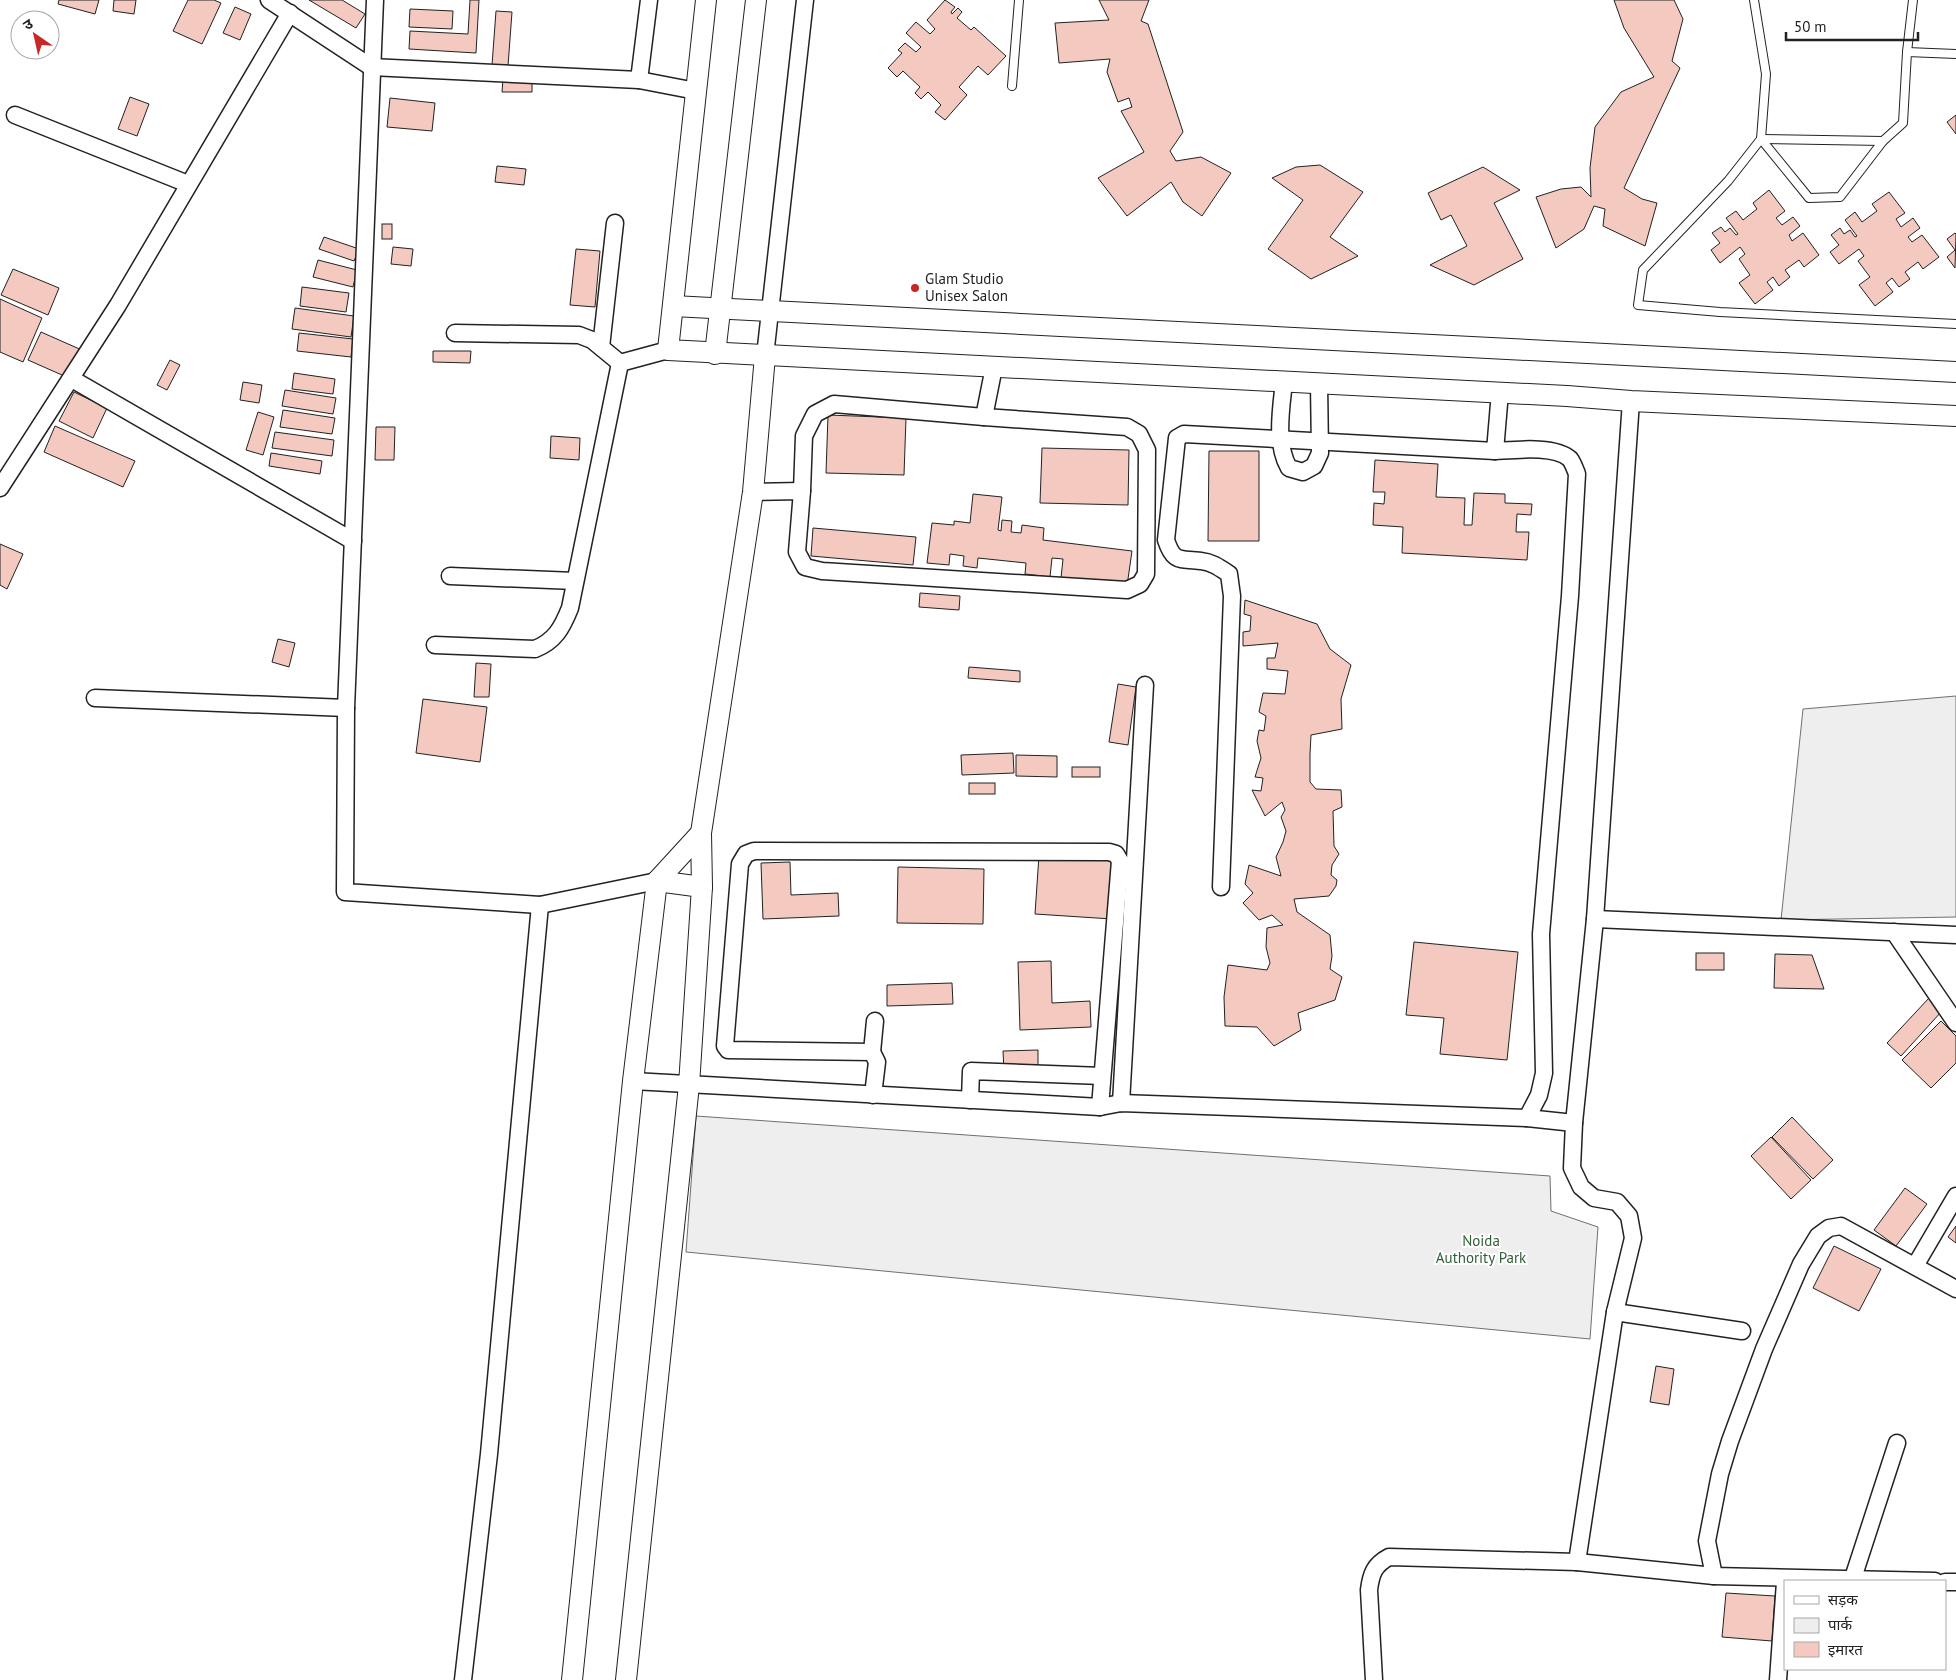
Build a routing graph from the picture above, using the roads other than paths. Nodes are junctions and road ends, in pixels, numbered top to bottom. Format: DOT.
graph roads {
  1 [pos="269,0"];
  2 [pos="374,0"];
  3 [pos="649,0"];
  4 [pos="706,0"];
  5 [pos="756,0"];
  6 [pos="805,0"];
  7 [pos="1019,0"];
  8 [pos="1754,0"];
  9 [pos="1912,0"];
  10 [pos="290,13"];
  11 [pos="1907,52"];
  12 [pos="1956,54"];
  13 [pos="371,67"];
  14 [pos="639,80"];
  15 [pos="1012,86"];
  16 [pos="696,90"];
  17 [pos="15,115"];
  18 [pos="1762,139"];
  19 [pos="1883,141"];
  20 [pos="188,184"];
  21 [pos="615,223"];
  22 [pos="673,306"];
  23 [pos="721,308"];
  24 [pos="770,312"];
  25 [pos="1956,324"];
  26 [pos="455,333"];
  27 [pos="601,347"];
  28 [pos="668,350"];
  29 [pos="715,354"];
  30 [pos="765,356"];
  31 [pos="620,363"];
  32 [pos="994,367"];
  33 [pos="1956,372"];
  34 [pos="72,379"];
  35 [pos="1284,382"];
  36 [pos="1319,384"];
  37 [pos="1500,392"];
  38 [pos="1631,401"];
  39 [pos="1956,416"];
  40 [pos="984,417"];
  41 [pos="1282,440"];
  42 [pos="1322,441"];
  43 [pos="1495,451"];
  44 [pos="0,488"];
  45 [pos="802,491"];
  46 [pos="753,492"];
  47 [pos="353,541"];
  48 [pos="450,576"];
  49 [pos="576,581"];
  50 [pos="435,645"];
  51 [pos="1145,685"];
  52 [pos="95,698"];
  53 [pos="346,708"];
  54 [pos="701,833"];
  55 [pos="657,881"];
  56 [pos="702,887"];
  57 [pos="1221,887"];
  58 [pos="540,904"];
  59 [pos="1595,919"];
  60 [pos="1894,932"];
  61 [pos="1956,934"];
  62 [pos="875,1021"];
  63 [pos="1956,1024"];
  64 [pos="872,1052"];
  65 [pos="1102,1076"];
  66 [pos="633,1080"];
  67 [pos="688,1085"];
  68 [pos="873,1095"];
  69 [pos="970,1100"];
  70 [pos="1121,1103"];
  71 [pos="1100,1107"];
  72 [pos="1527,1118"];
  73 [pos="1574,1123"];
  74 [pos="1956,1196"];
  75 [pos="1915,1266"];
  76 [pos="1956,1289"];
  77 [pos="1615,1312"];
  78 [pos="1742,1331"];
  79 [pos="1896,1443"];
  80 [pos="1577,1562"];
  81 [pos="1714,1576"];
  82 [pos="1853,1578"];
  83 [pos="1785,1580"];
  84 [pos="1908,1580"];
  85 [pos="1784,1594"];
  86 [pos="463,1680"];
  87 [pos="572,1680"];
  88 [pos="626,1680"];
  89 [pos="1374,1680"];
  90 [pos="1778,1680"];
  1 -- 10 [label="street"];
  2 -- 13 [label="street"];
  3 -- 14 [label="street"];
  4 -- 16 [label="street"];
  5 -- 23 [label="street"];
  6 -- 24 [label="street"];
  7 -- 15 [label="lane"];
  8 -- 18 [label="lane"];
  9 -- 11 [label="lane"];
  10 -- 13 [label="street"];
  10 -- 20 [label="street"];
  11 -- 12 [label="lane"];
  11 -- 19 [label="lane"];
  13 -- 14 [label="street"];
  13 -- 47 [label="street"];
  14 -- 16 [label="street"];
  16 -- 22 [label="street"];
  17 -- 20 [label="street"];
  18 -- 19 [label="lane"];
  18 -- 19 [label="lane"];
  18 -- 25 [label="lane"];
  20 -- 34 [label="street"];
  21 -- 27 [label="street"];
  22 -- 23 [label="street"];
  22 -- 28 [label="street"];
  23 -- 24 [label="street"];
  23 -- 29 [label="street"];
  24 -- 30 [label="street"];
  24 -- 33 [label="street"];
  26 -- 27 [label="street"];
  27 -- 31 [label="street"];
  28 -- 29 [label="street"];
  28 -- 31 [label="street"];
  29 -- 30 [label="street"];
  30 -- 32 [label="street"];
  30 -- 46 [label="street"];
  31 -- 49 [label="street"];
  32 -- 35 [label="street"];
  32 -- 40 [label="street"];
  34 -- 44 [label="street"];
  34 -- 47 [label="street"];
  35 -- 36 [label="street"];
  35 -- 41 [label="street"];
  36 -- 37 [label="street"];
  36 -- 42 [label="street"];
  37 -- 38 [label="street"];
  37 -- 43 [label="street"];
  38 -- 39 [label="street"];
  38 -- 59 [label="street"];
  40 -- 45 [label="street"];
  40 -- 45 [label="street"];
  41 -- 42 [label="street"];
  41 -- 42 [label="street"];
  41 -- 57 [label="street"];
  42 -- 43 [label="street"];
  43 -- 72 [label="street"];
  45 -- 46 [label="street"];
  46 -- 54 [label="street"];
  47 -- 53 [label="street"];
  48 -- 49 [label="street"];
  49 -- 50 [label="street"];
  51 -- 70 [label="street"];
  52 -- 53 [label="street"];
  53 -- 58 [label="street"];
  54 -- 55 [label="street"];
  54 -- 56 [label="street"];
  55 -- 56 [label="street"];
  55 -- 58 [label="street"];
  55 -- 66 [label="street"];
  56 -- 67 [label="street"];
  58 -- 86 [label="street"];
  59 -- 60 [label="street"];
  59 -- 73 [label="street"];
  60 -- 61 [label="street"];
  60 -- 63 [label="street"];
  62 -- 64 [label="street"];
  64 -- 65 [label="street"];
  64 -- 68 [label="street"];
  65 -- 69 [label="street"];
  65 -- 71 [label="street"];
  66 -- 67 [label="street"];
  66 -- 87 [label="street"];
  67 -- 68 [label="street"];
  67 -- 88 [label="street"];
  68 -- 69 [label="street"];
  69 -- 71 [label="street"];
  70 -- 71 [label="street"];
  70 -- 72 [label="street"];
  72 -- 73 [label="street"];
  73 -- 77 [label="street"];
  74 -- 75 [label="street"];
  75 -- 76 [label="street"];
  75 -- 81 [label="street"];
  77 -- 78 [label="street"];
  77 -- 80 [label="street"];
  79 -- 82 [label="street"];
  80 -- 81 [label="street"];
  80 -- 89 [label="street"];
  81 -- 83 [label="street"];
  82 -- 83 [label="street"];
  82 -- 84 [label="street"];
  85 -- 90 [label="street"];
}
